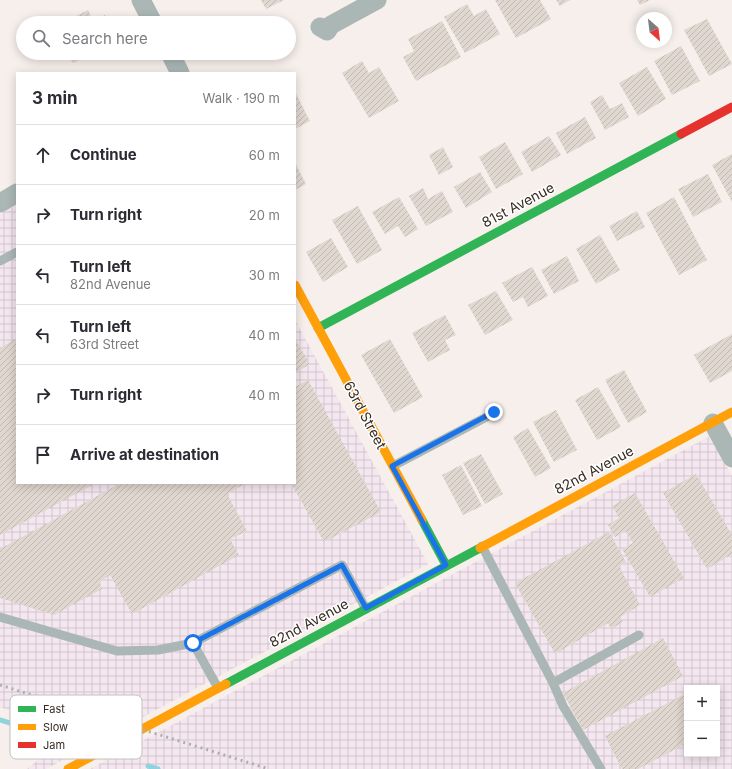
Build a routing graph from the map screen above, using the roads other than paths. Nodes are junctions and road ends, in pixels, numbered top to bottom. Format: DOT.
graph roads {
  1 [pos="141,0"];
  2 [pos="377,0"];
  3 [pos="149,16"];
  4 [pos="320,26"];
  5 [pos="174,60"];
  6 [pos="180,72"];
  7 [pos="732,107"];
  8 [pos="16,194"];
  9 [pos="0,203"];
  10 [pos="16,253"];
  11 [pos="0,261"];
  12 [pos="296,288"];
  13 [pos="318,328"];
  14 [pos="494,412"];
  15 [pos="732,412"];
  16 [pos="713,423"];
  17 [pos="732,458"];
  18 [pos="392,466"];
  19 [pos="482,546"];
  20 [pos="446,565"];
  21 [pos="366,608"];
  22 [pos="0,617"];
  23 [pos="639,635"];
  24 [pos="193,643"];
  25 [pos="554,683"];
  26 [pos="218,688"];
  27 [pos="142,729"];
  28 [pos="87,759"];
  29 [pos="68,769"];
  30 [pos="601,769"];
  1 -- 3 [label="street"];
  2 -- 4 [label="street"];
  5 -- 6 [label="street"];
  7 -- 13 [label="street, 81st Avenue"];
  8 -- 9 [label="street"];
  10 -- 11 [label="lane"];
  12 -- 13 [label="street, 63rd Street"];
  13 -- 18 [label="street, 63rd Street"];
  14 -- 18 [label="lane"];
  15 -- 16 [label="street, 82nd Avenue"];
  16 -- 17 [label="street"];
  16 -- 19 [label="street, 82nd Avenue"];
  18 -- 20 [label="street, 63rd Street"];
  19 -- 20 [label="street, 82nd Avenue"];
  19 -- 25 [label="lane"];
  20 -- 21 [label="street, 82nd Avenue"];
  21 -- 24 [label="lane"];
  21 -- 26 [label="street, 82nd Avenue"];
  22 -- 24 [label="lane"];
  23 -- 25 [label="lane"];
  24 -- 26 [label="lane"];
  25 -- 30 [label="lane"];
  26 -- 27 [label="street, 82nd Avenue"];
  28 -- 29 [label="street, 82nd Avenue"];
}
